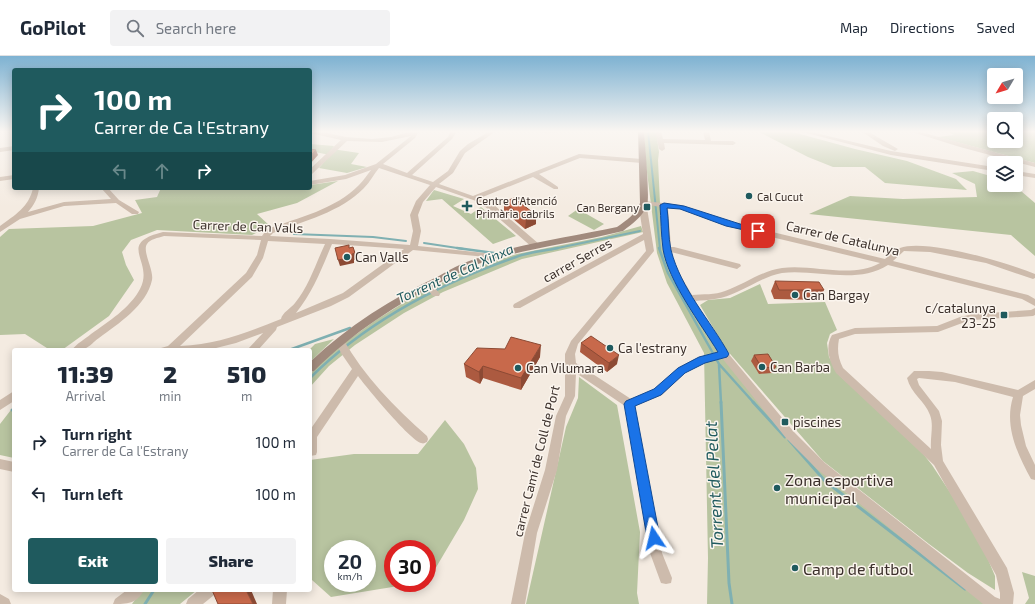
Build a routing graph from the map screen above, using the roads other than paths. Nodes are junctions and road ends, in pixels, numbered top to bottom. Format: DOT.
graph roads {
  1 [pos="327,157"];
  2 [pos="389,157"];
  3 [pos="429,157"];
  4 [pos="458,157"];
  5 [pos="578,157"];
  6 [pos="586,157"];
  7 [pos="642,157"];
  8 [pos="918,157"];
  9 [pos="1003,157"];
  10 [pos="642,161"];
  11 [pos="378,165"];
  12 [pos="1035,165"];
  13 [pos="987,168"];
  14 [pos="312,171"];
  15 [pos="534,174"];
  16 [pos="1023,174"];
  17 [pos="408,175"];
  18 [pos="1035,176"];
  19 [pos="12,177"];
  20 [pos="0,179"];
  21 [pos="312,183"];
  22 [pos="434,185"];
  23 [pos="556,188"];
  24 [pos="36,190"];
  25 [pos="106,190"];
  26 [pos="474,198"];
  27 [pos="118,200"];
  28 [pos="646,205"];
  29 [pos="662,205"];
  30 [pos="135,212"];
  31 [pos="18,217"];
  32 [pos="0,230"];
  33 [pos="647,235"];
  34 [pos="265,239"];
  35 [pos="330,241"];
  36 [pos="414,246"];
  37 [pos="536,246"];
  38 [pos="667,250"];
  39 [pos="494,256"];
  40 [pos="888,262"];
  41 [pos="737,266"];
  42 [pos="1033,276"];
  43 [pos="688,298"];
  44 [pos="1035,303"];
  45 [pos="518,306"];
  46 [pos="1035,311"];
  47 [pos="277,324"];
  48 [pos="342,346"];
  49 [pos="79,348"];
  50 [pos="172,348"];
  51 [pos="202,348"];
  52 [pos="254,348"];
  53 [pos="717,356"];
  54 [pos="571,365"];
  55 [pos="312,367"];
  56 [pos="358,368"];
  57 [pos="1035,384"];
  58 [pos="1019,394"];
  59 [pos="12,397"];
  60 [pos="630,404"];
  61 [pos="0,406"];
  62 [pos="423,439"];
  63 [pos="312,452"];
  64 [pos="938,462"];
  65 [pos="0,464"];
  66 [pos="12,467"];
  67 [pos="1035,475"];
  68 [pos="666,578"];
  69 [pos="135,592"];
  70 [pos="136,592"];
  71 [pos="208,592"];
  72 [pos="280,592"];
  73 [pos="0,601"];
  74 [pos="4,604"];
  75 [pos="120,604"];
  76 [pos="127,604"];
  77 [pos="193,604"];
  78 [pos="279,604"];
  79 [pos="518,604"];
  80 [pos="997,604"];
  81 [pos="1006,604"];
  1 -- 14 [label="street"];
  2 -- 11 [label="street"];
  3 -- 17 [label="street"];
  4 -- 22 [label="street"];
  5 -- 15 [label="street"];
  6 -- 10 [label="street"];
  7 -- 10 [label="street"];
  8 -- 13 [label="street"];
  9 -- 12 [label="street"];
  10 -- 28 [label="street"];
  11 -- 17 [label="street"];
  11 -- 21 [label="street"];
  11 -- 34 [label="street"];
  15 -- 23 [label="street"];
  15 -- 26 [label="street"];
  16 -- 18 [label="street"];
  17 -- 22 [label="street"];
  19 -- 20 [label="street"];
  22 -- 26 [label="street"];
  22 -- 36 [label="street"];
  24 -- 31 [label="street"];
  25 -- 27 [label="street"];
  26 -- 37 [label="street"];
  27 -- 30 [label="street"];
  27 -- 31 [label="street"];
  28 -- 29 [label="street, Carrer de Catalunya"];
  28 -- 33 [label="street, carrer Camí de Coll de Port"];
  28 -- 37 [label="street"];
  29 -- 38 [label="street"];
  29 -- 40 [label="street, Carrer de Catalunya"];
  31 -- 32 [label="street"];
  33 -- 45 [label="street, carrer Serres"];
  33 -- 54 [label="street, carrer Camí de Coll de Port"];
  34 -- 35 [label="street, Carrer de Can Valls"];
  34 -- 49 [label="street, Carrer de Can Valls"];
  34 -- 50 [label="street"];
  35 -- 36 [label="street, Carrer de Can Valls"];
  35 -- 47 [label="street"];
  36 -- 39 [label="street, Carrer de Can Valls"];
  36 -- 47 [label="street"];
  37 -- 39 [label="street"];
  38 -- 41 [label="street"];
  38 -- 43 [label="street"];
  39 -- 48 [label="street"];
  40 -- 42 [label="street"];
  40 -- 43 [label="street"];
  40 -- 44 [label="street, Carrer de Catalunya"];
  43 -- 53 [label="street"];
  46 -- 64 [label="street"];
  47 -- 51 [label="street"];
  47 -- 52 [label="street"];
  48 -- 55 [label="street"];
  48 -- 56 [label="street"];
  53 -- 60 [label="street"];
  53 -- 80 [label="street"];
  54 -- 60 [label="street"];
  54 -- 79 [label="street, carrer Camí de Coll de Port"];
  56 -- 62 [label="street"];
  56 -- 63 [label="street"];
  57 -- 58 [label="street"];
  58 -- 64 [label="street"];
  58 -- 67 [label="street"];
  59 -- 61 [label="street"];
  60 -- 68 [label="street"];
  64 -- 81 [label="street"];
  65 -- 66 [label="street"];
  69 -- 75 [label="street"];
  70 -- 76 [label="street"];
  71 -- 77 [label="street"];
  72 -- 78 [label="street"];
  73 -- 74 [label="street"];
}
